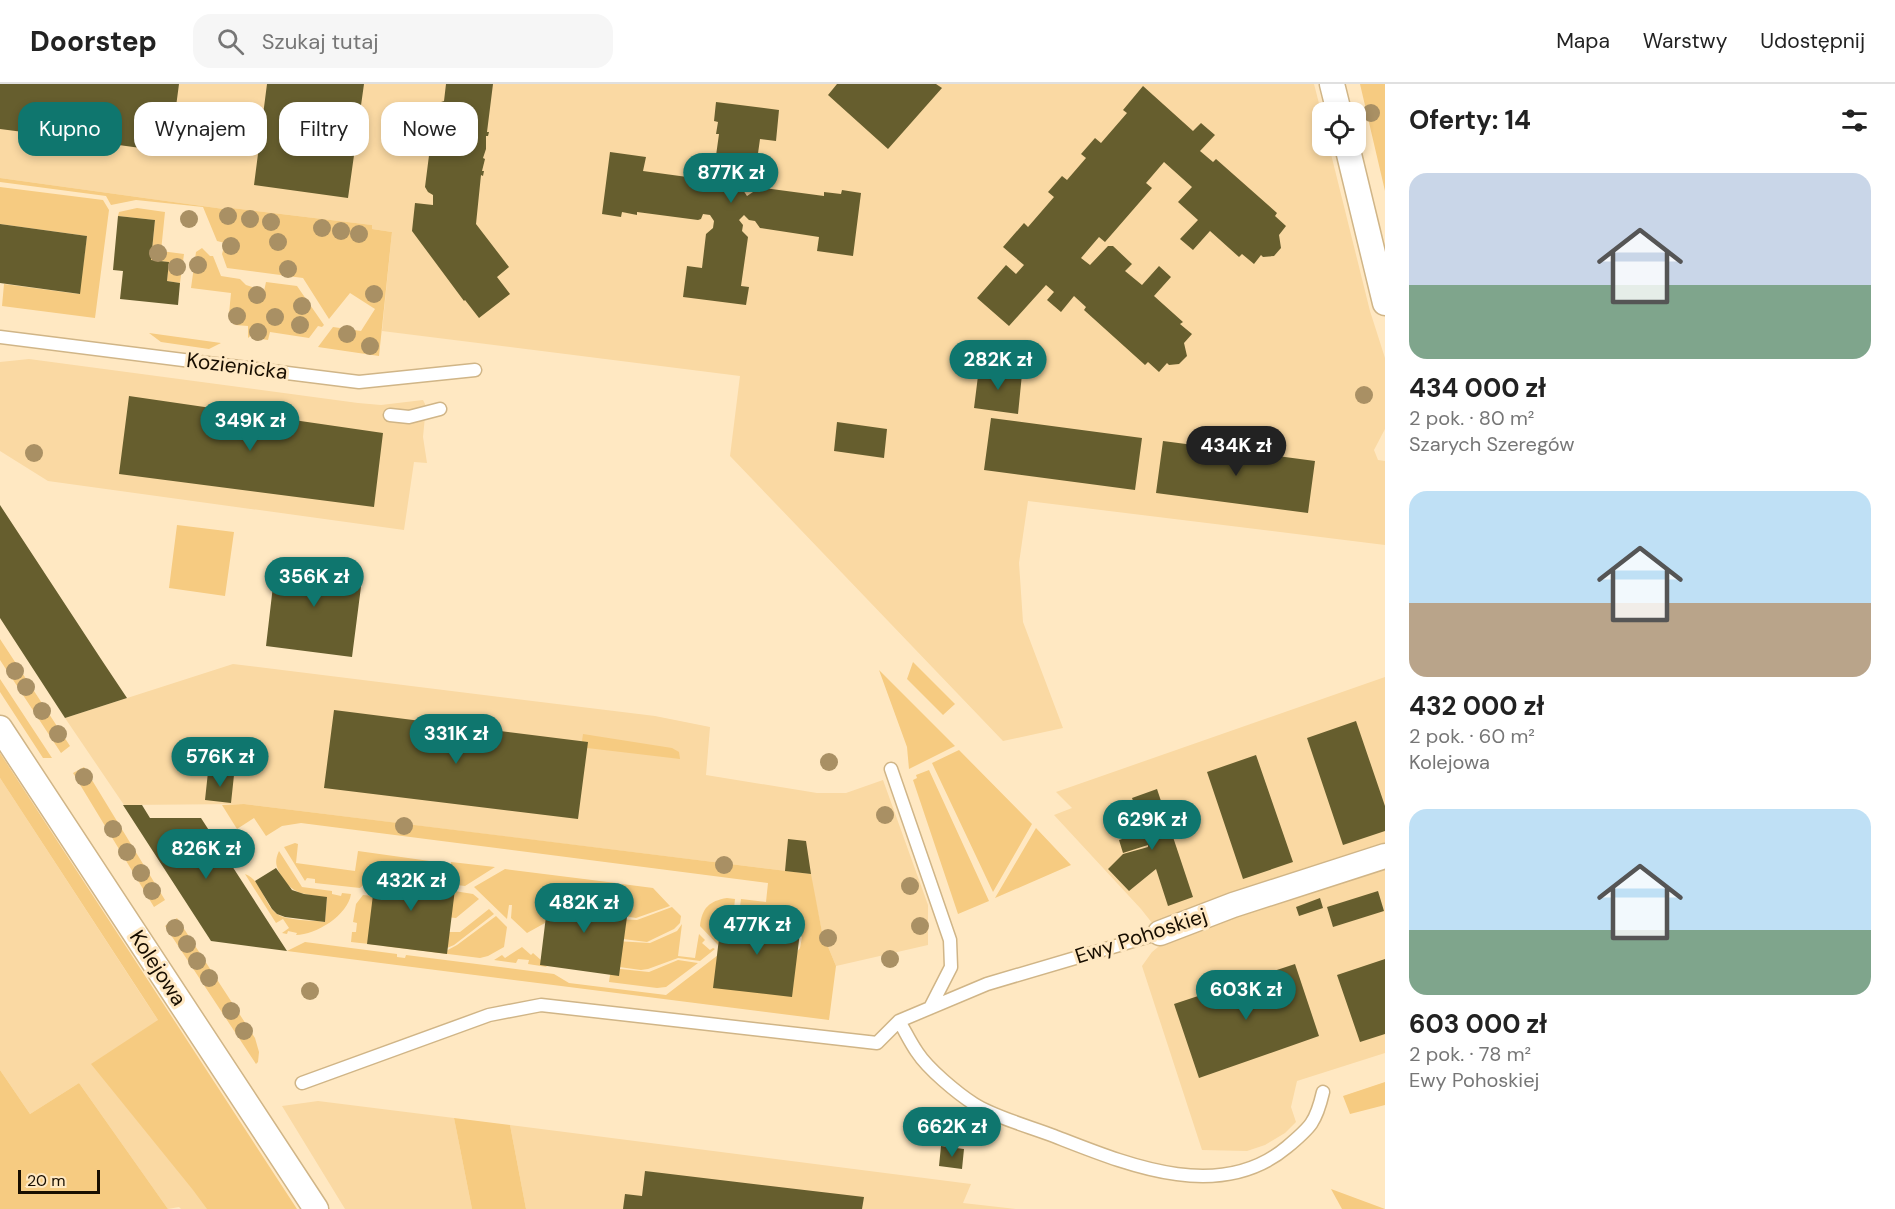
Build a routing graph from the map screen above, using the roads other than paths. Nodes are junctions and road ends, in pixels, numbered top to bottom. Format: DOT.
graph roads {
  1 [pos="1332,84"];
  2 [pos="1336,102"];
  3 [pos="1349,156"];
  4 [pos="1385,303"];
  5 [pos="0,337"];
  6 [pos="475,370"];
  7 [pos="440,409"];
  8 [pos="390,415"];
  9 [pos="0,728"];
  10 [pos="891,769"];
  11 [pos="1385,856"];
  12 [pos="1160,933"];
  13 [pos="930,1008"];
  14 [pos="898,1021"];
  15 [pos="302,1083"];
  16 [pos="1323,1092"];
  17 [pos="316,1209"];
  1 -- 2 [label="street"];
  3 -- 4 [label="street"];
  5 -- 6 [label="lane, Kozienicka"];
  7 -- 8 [label="lane"];
  9 -- 17 [label="street, Kolejowa"];
  10 -- 13 [label="lane"];
  11 -- 12 [label="street, Ewy Pohoskiej"];
  12 -- 13 [label="lane, Ewy Pohoskiej"];
  13 -- 14 [label="lane, Ewy Pohoskiej"];
  14 -- 15 [label="lane"];
  14 -- 16 [label="lane"];
}
